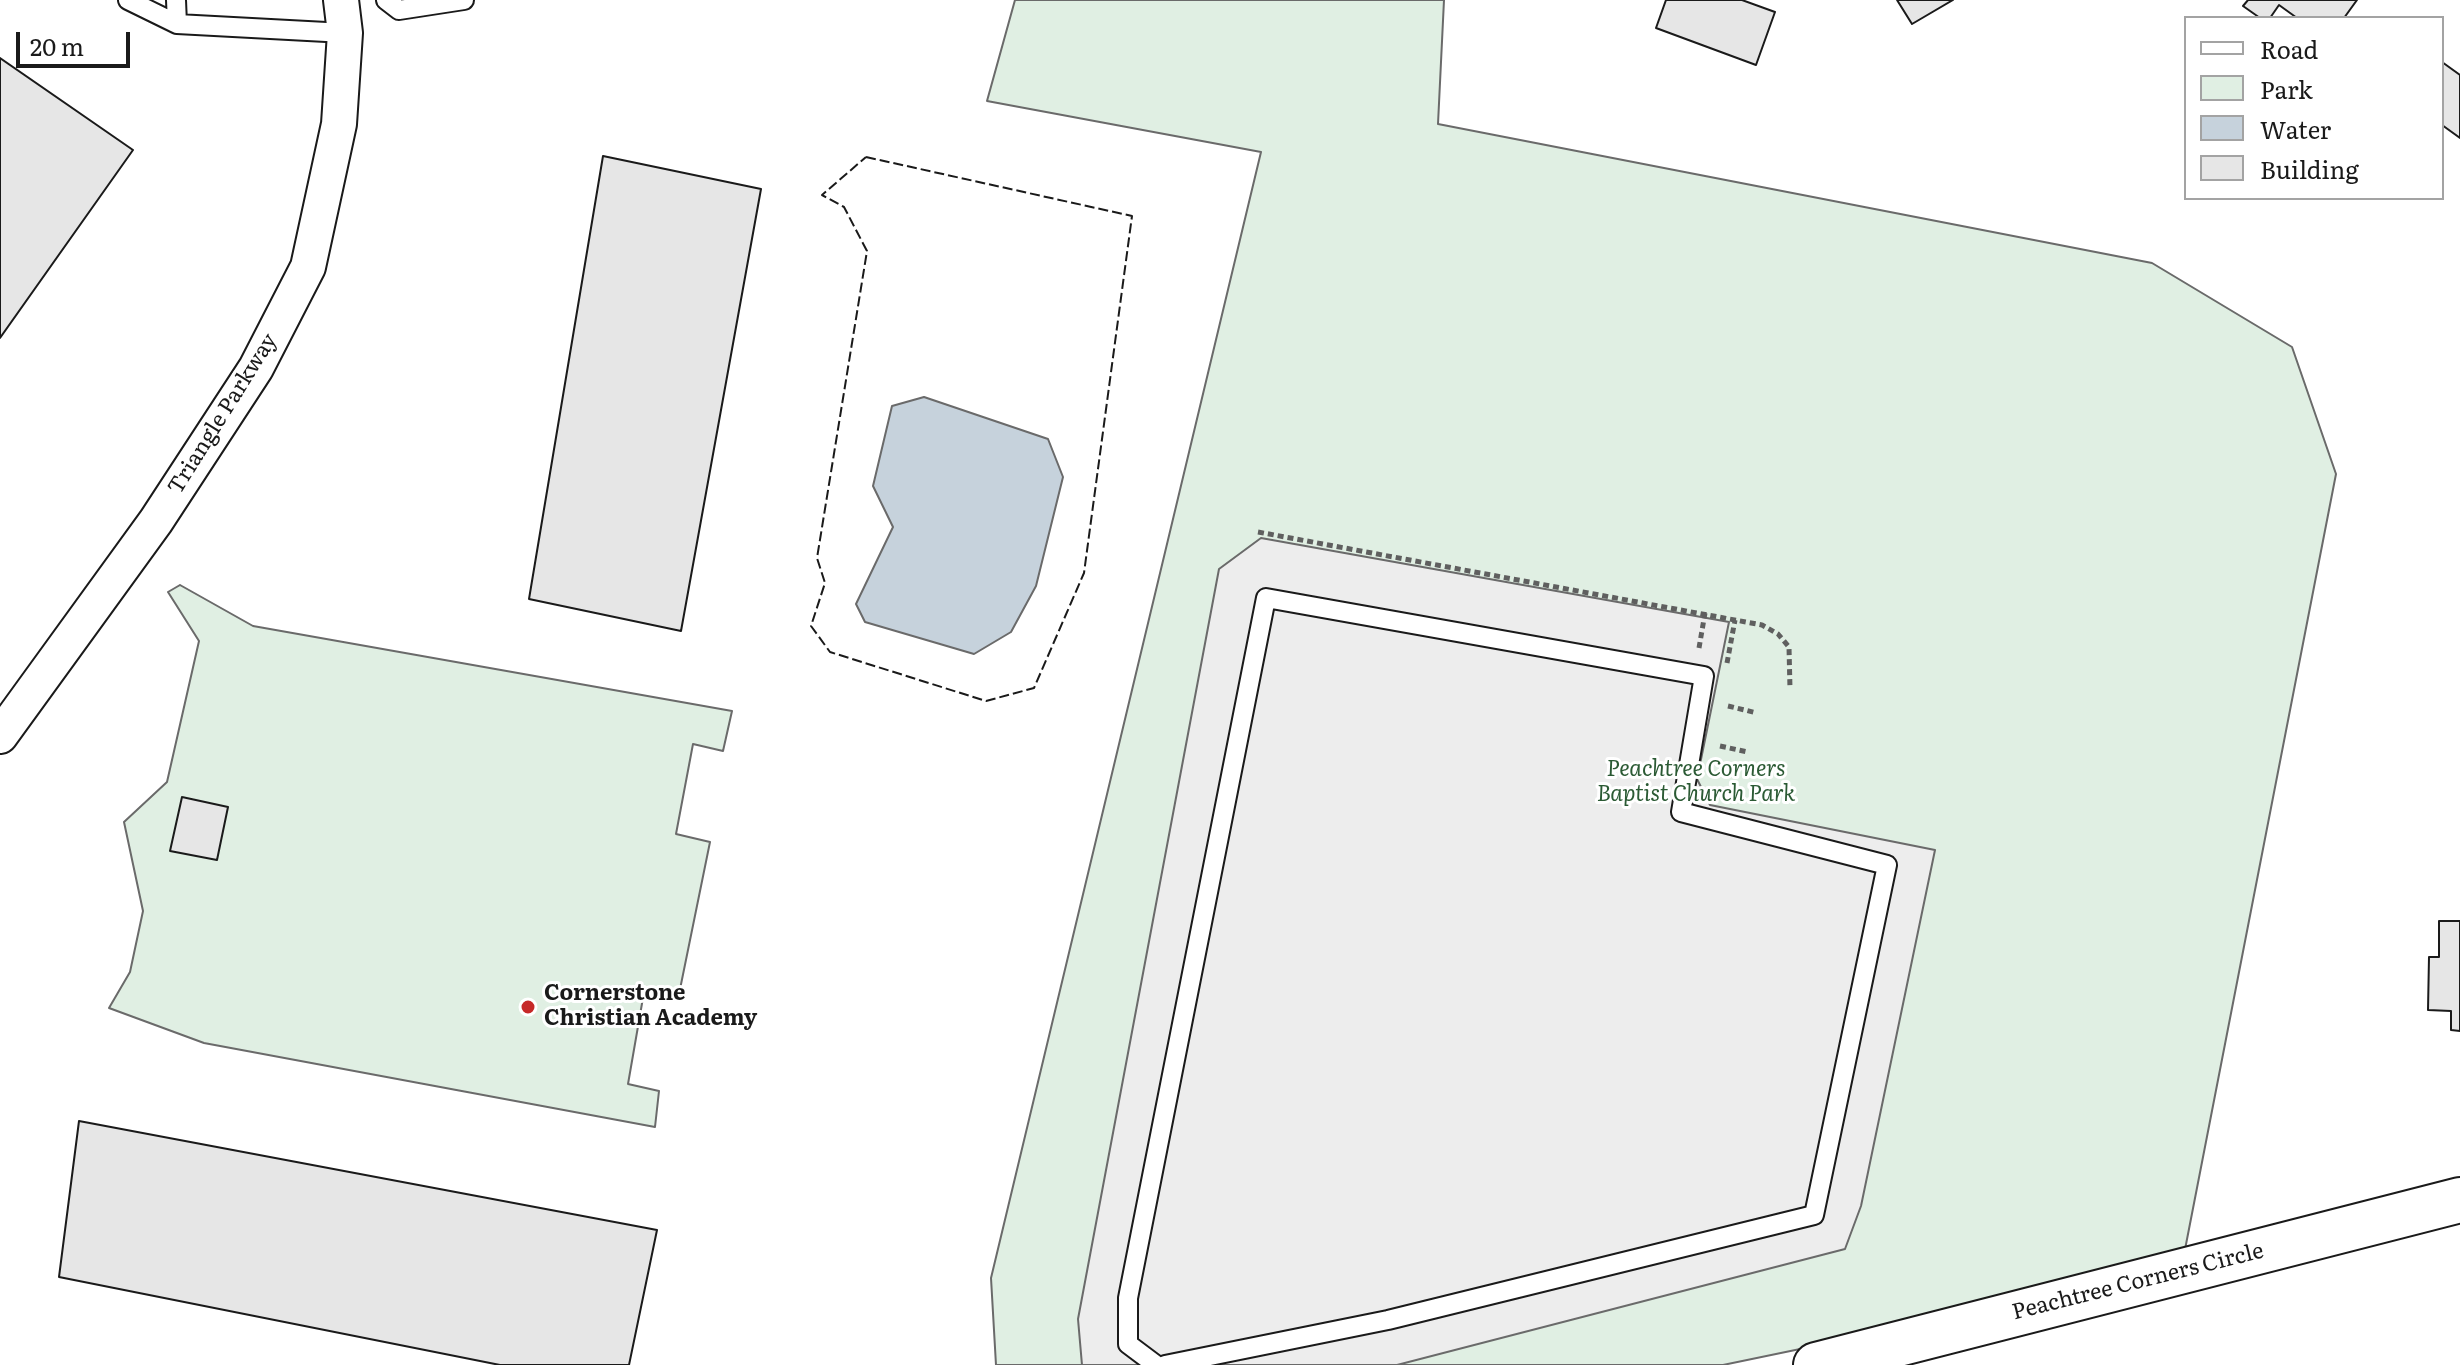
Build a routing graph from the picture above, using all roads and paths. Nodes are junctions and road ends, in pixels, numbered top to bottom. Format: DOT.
graph roads {
  1 [pos="128,0"];
  2 [pos="176,0"];
  3 [pos="386,0"];
  4 [pos="464,0"];
  5 [pos="343,16"];
  6 [pos="177,24"];
  7 [pos="1258,532"];
  8 [pos="1735,620"];
  9 [pos="1724,676"];
  10 [pos="1790,689"];
  11 [pos="1719,704"];
  12 [pos="1757,713"];
  13 [pos="0,736"];
  14 [pos="1711,744"];
  15 [pos="1748,752"];
  16 [pos="2460,1200"];
  17 [pos="1156,1365"];
  18 [pos="1165,1365"];
  19 [pos="1816,1365"];
  1 -- 6 [label="lane"];
  2 -- 6 [label="lane"];
  3 -- 4 [label="lane"];
  5 -- 6 [label="lane"];
  5 -- 13 [label="street, Triangle Parkway"];
  7 -- 8 [label="path"];
  8 -- 9 [label="path"];
  8 -- 10 [label="path"];
  11 -- 12 [label="path"];
  14 -- 15 [label="path"];
  16 -- 19 [label="street, Peachtree Corners Circle"];
  17 -- 18 [label="lane"];
}
